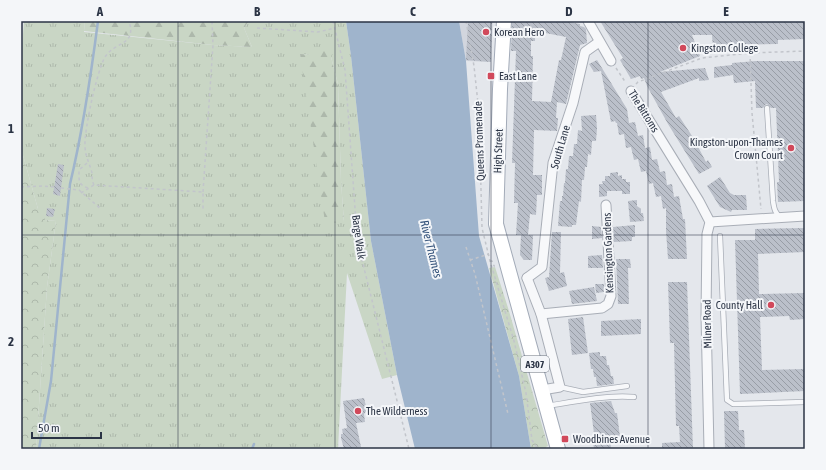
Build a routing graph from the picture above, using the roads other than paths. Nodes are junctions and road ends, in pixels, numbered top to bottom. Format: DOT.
graph roads {
  1 [pos="504,21"];
  2 [pos="588,21"];
  3 [pos="599,42"];
  4 [pos="611,61"];
  5 [pos="631,91"];
  6 [pos="767,108"];
  7 [pos="606,205"];
  8 [pos="805,216"];
  9 [pos="783,218"];
  10 [pos="710,222"];
  11 [pos="720,236"];
  12 [pos="527,278"];
  13 [pos="512,279"];
  14 [pos="541,314"];
  15 [pos="627,386"];
  16 [pos="560,387"];
  17 [pos="542,390"];
  18 [pos="634,397"];
  19 [pos="805,402"];
  20 [pos="547,406"];
  21 [pos="558,449"];
  22 [pos="709,449"];
  1 -- 13 [label="main road, High Street / A307"];
  2 -- 3 [label="street"];
  3 -- 4 [label="street"];
  3 -- 12 [label="street, South Lane"];
  5 -- 10 [label="street, The Bittoms"];
  6 -- 9 [label="lane"];
  7 -- 14 [label="street, Kensington Gardens"];
  8 -- 9 [label="street"];
  9 -- 10 [label="street"];
  10 -- 22 [label="street, Milner Road"];
  11 -- 19 [label="lane"];
  12 -- 13 [label="street"];
  12 -- 14 [label="street"];
  13 -- 17 [label="main road, A307"];
  14 -- 16 [label="street"];
  15 -- 16 [label="lane"];
  16 -- 17 [label="street"];
  17 -- 20 [label="main road, A307"];
  18 -- 20 [label="lane"];
  20 -- 21 [label="main road, A307"];
}
